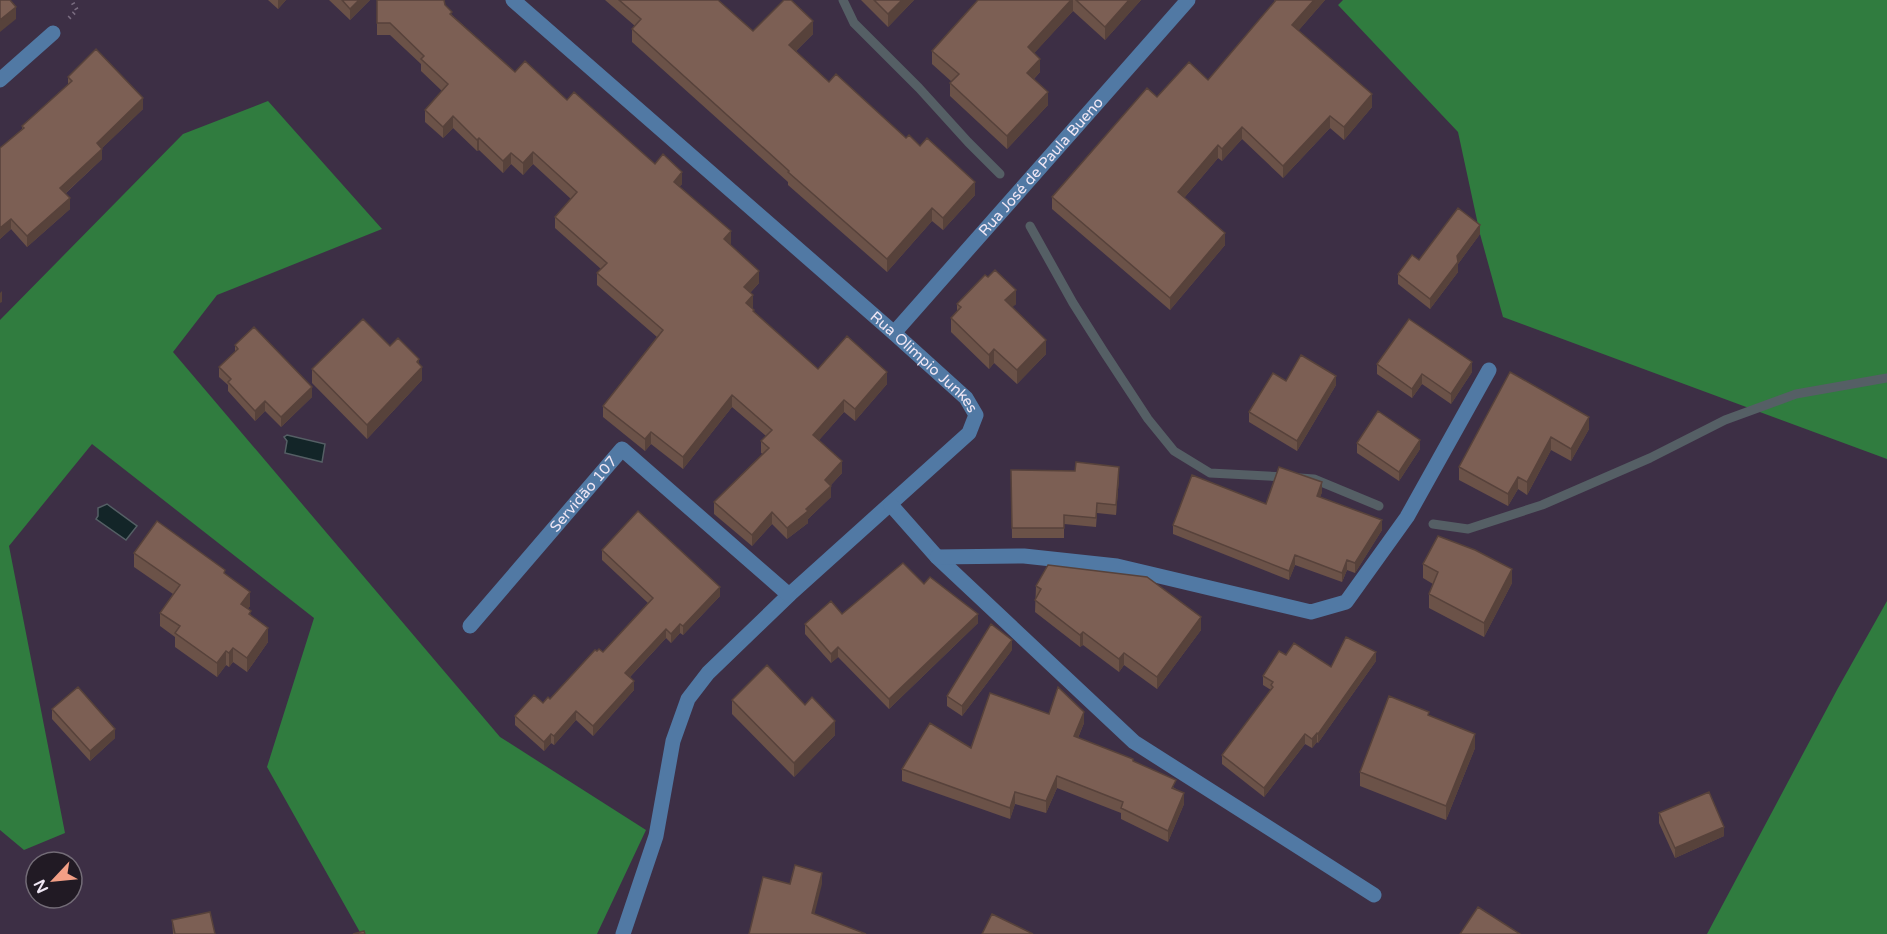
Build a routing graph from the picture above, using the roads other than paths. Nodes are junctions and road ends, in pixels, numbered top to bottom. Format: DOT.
graph roads {
  1 [pos="513,0"];
  2 [pos="1188,0"];
  3 [pos="53,33"];
  4 [pos="0,80"];
  5 [pos="894,333"];
  6 [pos="1489,370"];
  7 [pos="891,505"];
  8 [pos="937,557"];
  9 [pos="789,595"];
  10 [pos="470,626"];
  11 [pos="1374,895"];
  12 [pos="623,934"];
  1 -- 5 [label="street, Rua Olimpio Junkes"];
  2 -- 5 [label="street, Rua José de Paula Bueno"];
  3 -- 4 [label="street"];
  5 -- 7 [label="street, Rua Olimpio Junkes"];
  6 -- 8 [label="street"];
  7 -- 8 [label="street"];
  7 -- 9 [label="street, Rua Olimpio Junkes"];
  8 -- 11 [label="street"];
  9 -- 10 [label="street, Servidão 107"];
  9 -- 12 [label="street, Rua Olimpio Junkes"];
}
